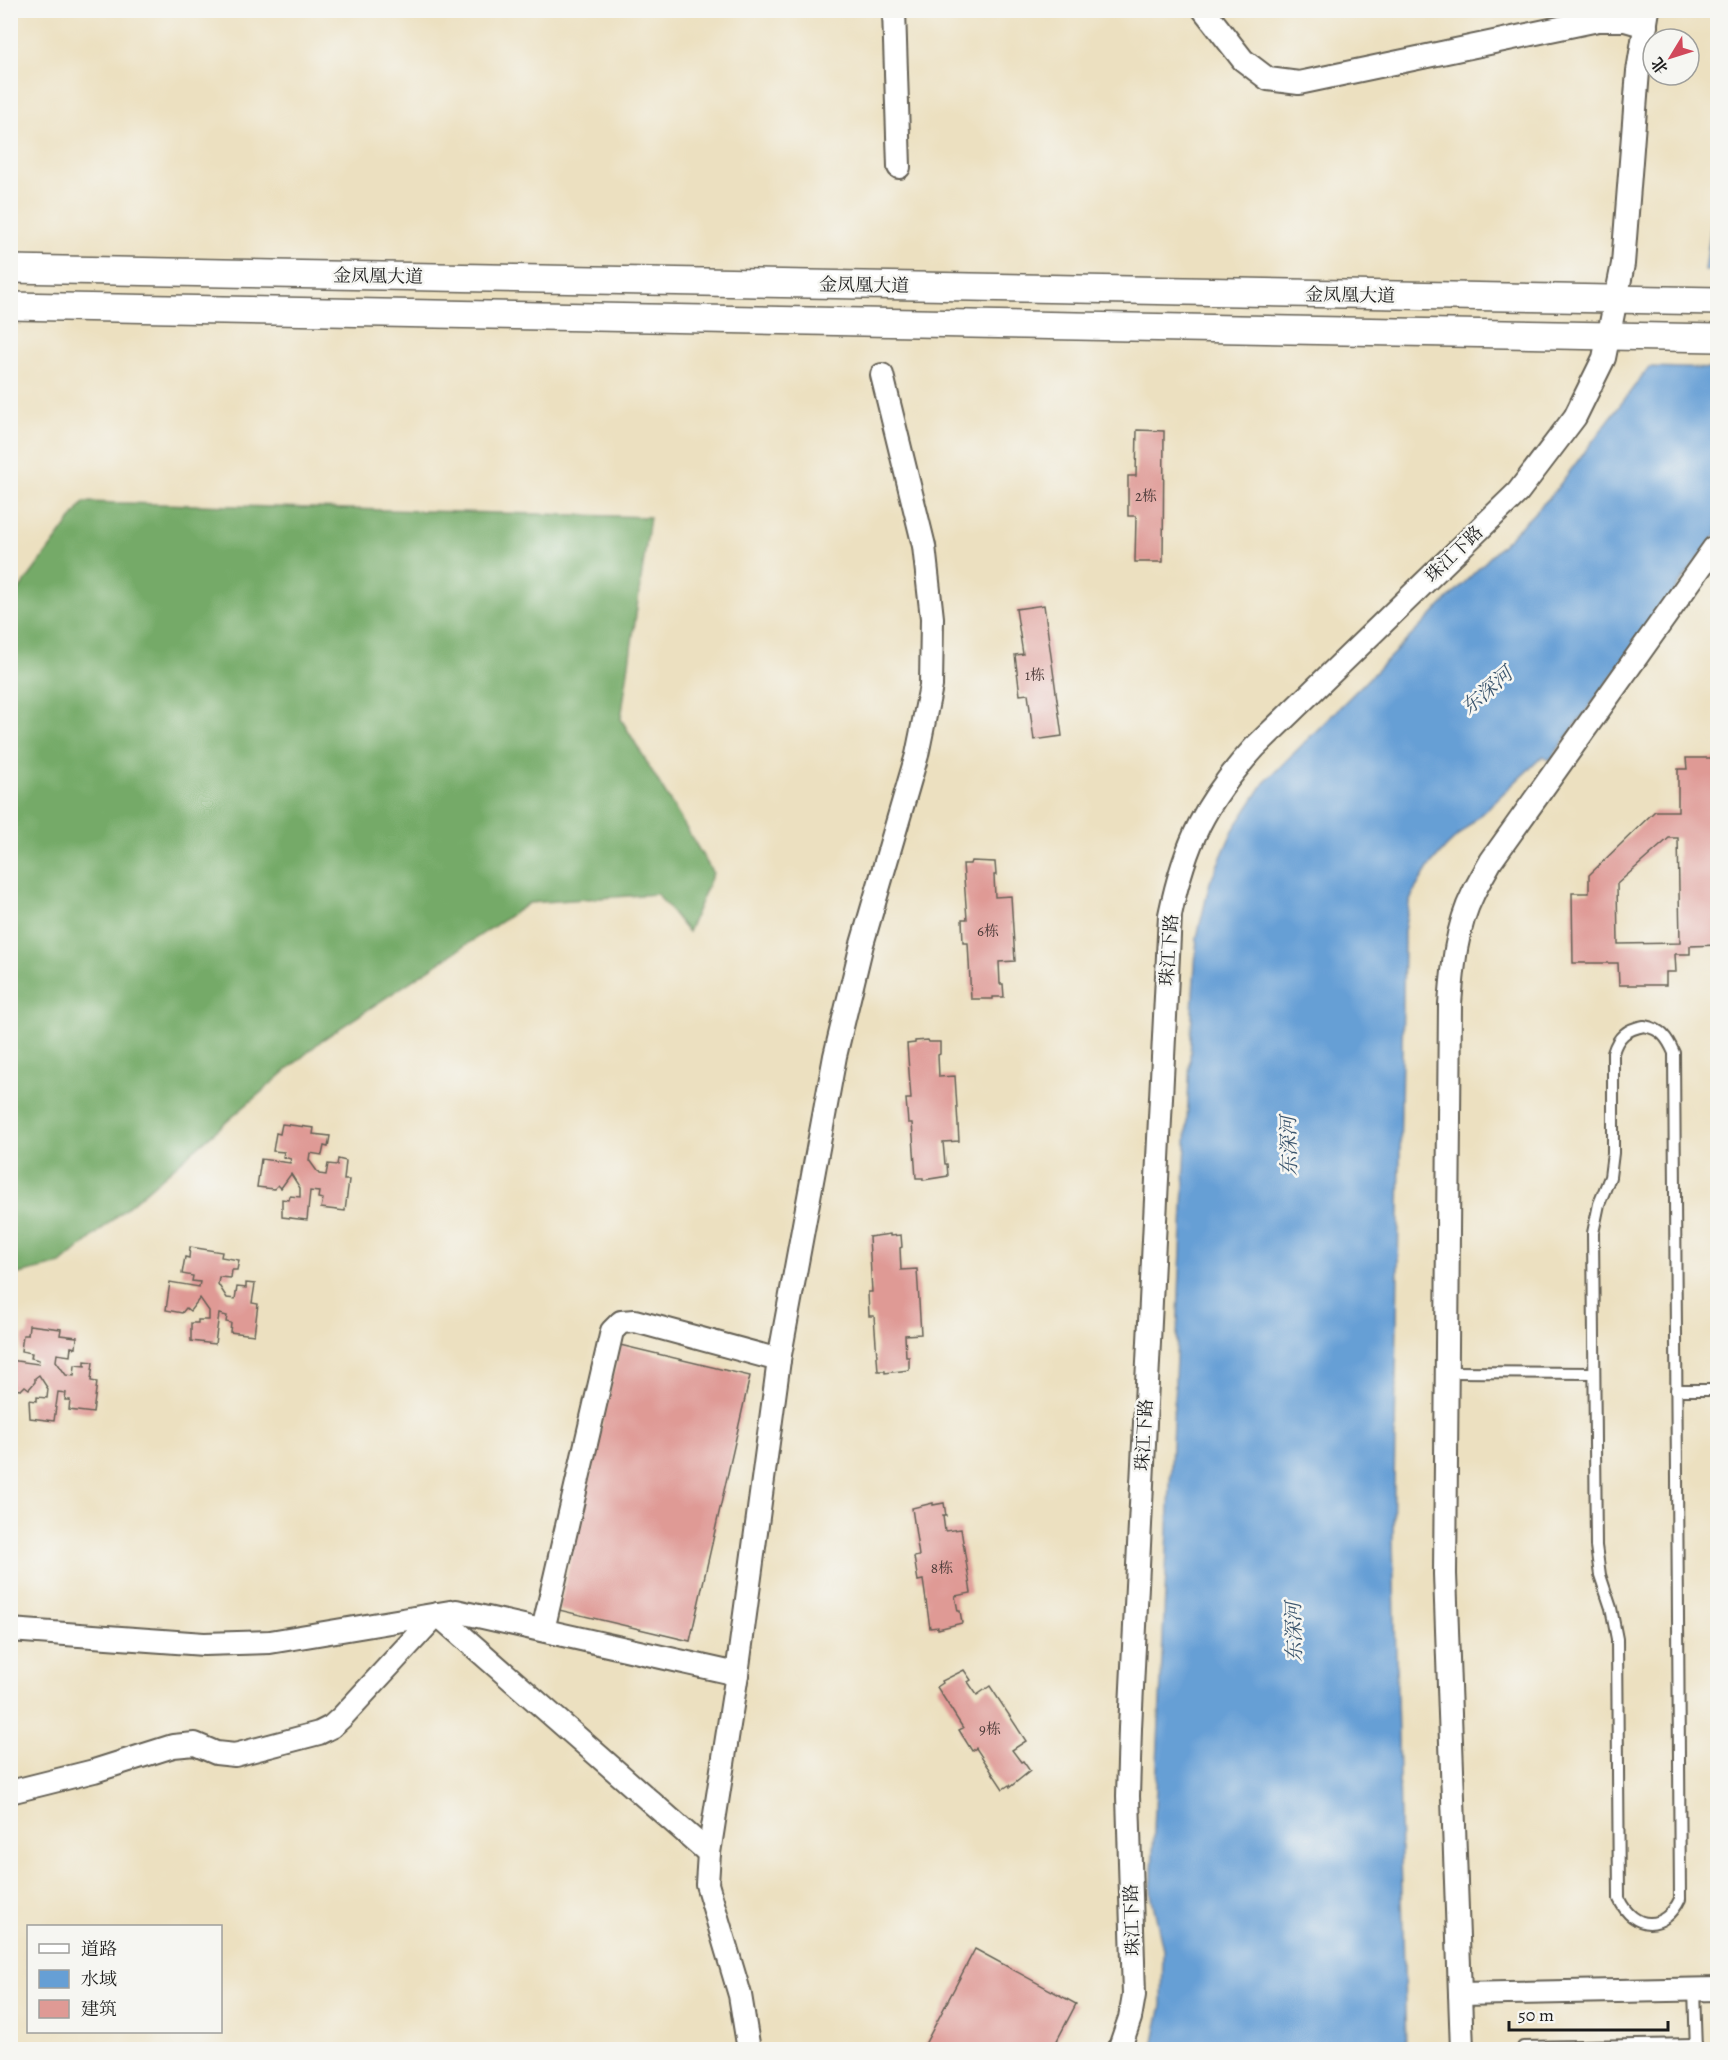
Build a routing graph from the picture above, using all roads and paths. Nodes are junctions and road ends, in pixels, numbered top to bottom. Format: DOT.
graph roads {
  1 [pos="894,10"];
  2 [pos="1204,10"];
  3 [pos="1647,18"];
  4 [pos="899,167"];
  5 [pos="10,268"];
  6 [pos="1615,300"];
  7 [pos="1718,301"];
  8 [pos="10,306"];
  9 [pos="1608,336"];
  10 [pos="1718,338"];
  11 [pos="882,375"];
  12 [pos="1718,549"];
  13 [pos="779,1360"];
  14 [pos="1447,1372"];
  15 [pos="1594,1373"];
  16 [pos="1676,1390"];
  17 [pos="1718,1390"];
  18 [pos="436,1614"];
  19 [pos="10,1630"];
  20 [pos="543,1630"];
  21 [pos="738,1674"];
  22 [pos="10,1792"];
  23 [pos="710,1853"];
  24 [pos="1718,1989"];
  25 [pos="1694,1990"];
  26 [pos="1460,1994"];
  27 [pos="1696,2047"];
  28 [pos="749,2049"];
  29 [pos="1119,2049"];
  30 [pos="1462,2049"];
  31 [pos="1523,2049"];
  1 -- 4 [label="street"];
  2 -- 3 [label="street"];
  3 -- 6 [label="street, 珠江下路"];
  5 -- 6 [label="street, 金凤凰大道"];
  6 -- 7 [label="street, 金凤凰大道"];
  6 -- 9 [label="street, 珠江下路"];
  8 -- 9 [label="street, 金凤凰大道"];
  9 -- 10 [label="street, 金凤凰大道"];
  9 -- 29 [label="street, 珠江下路"];
  11 -- 13 [label="street"];
  12 -- 14 [label="street"];
  13 -- 20 [label="street"];
  13 -- 21 [label="street"];
  14 -- 15 [label="lane"];
  14 -- 26 [label="street"];
  15 -- 16 [label="lane"];
  15 -- 16 [label="lane"];
  16 -- 17 [label="lane"];
  18 -- 19 [label="street"];
  18 -- 20 [label="street"];
  18 -- 22 [label="street"];
  18 -- 23 [label="street"];
  20 -- 21 [label="street"];
  21 -- 23 [label="street"];
  23 -- 28 [label="street"];
  24 -- 25 [label="street"];
  25 -- 26 [label="street"];
  25 -- 27 [label="lane"];
  26 -- 30 [label="street"];
  27 -- 31 [label="lane"];
}
